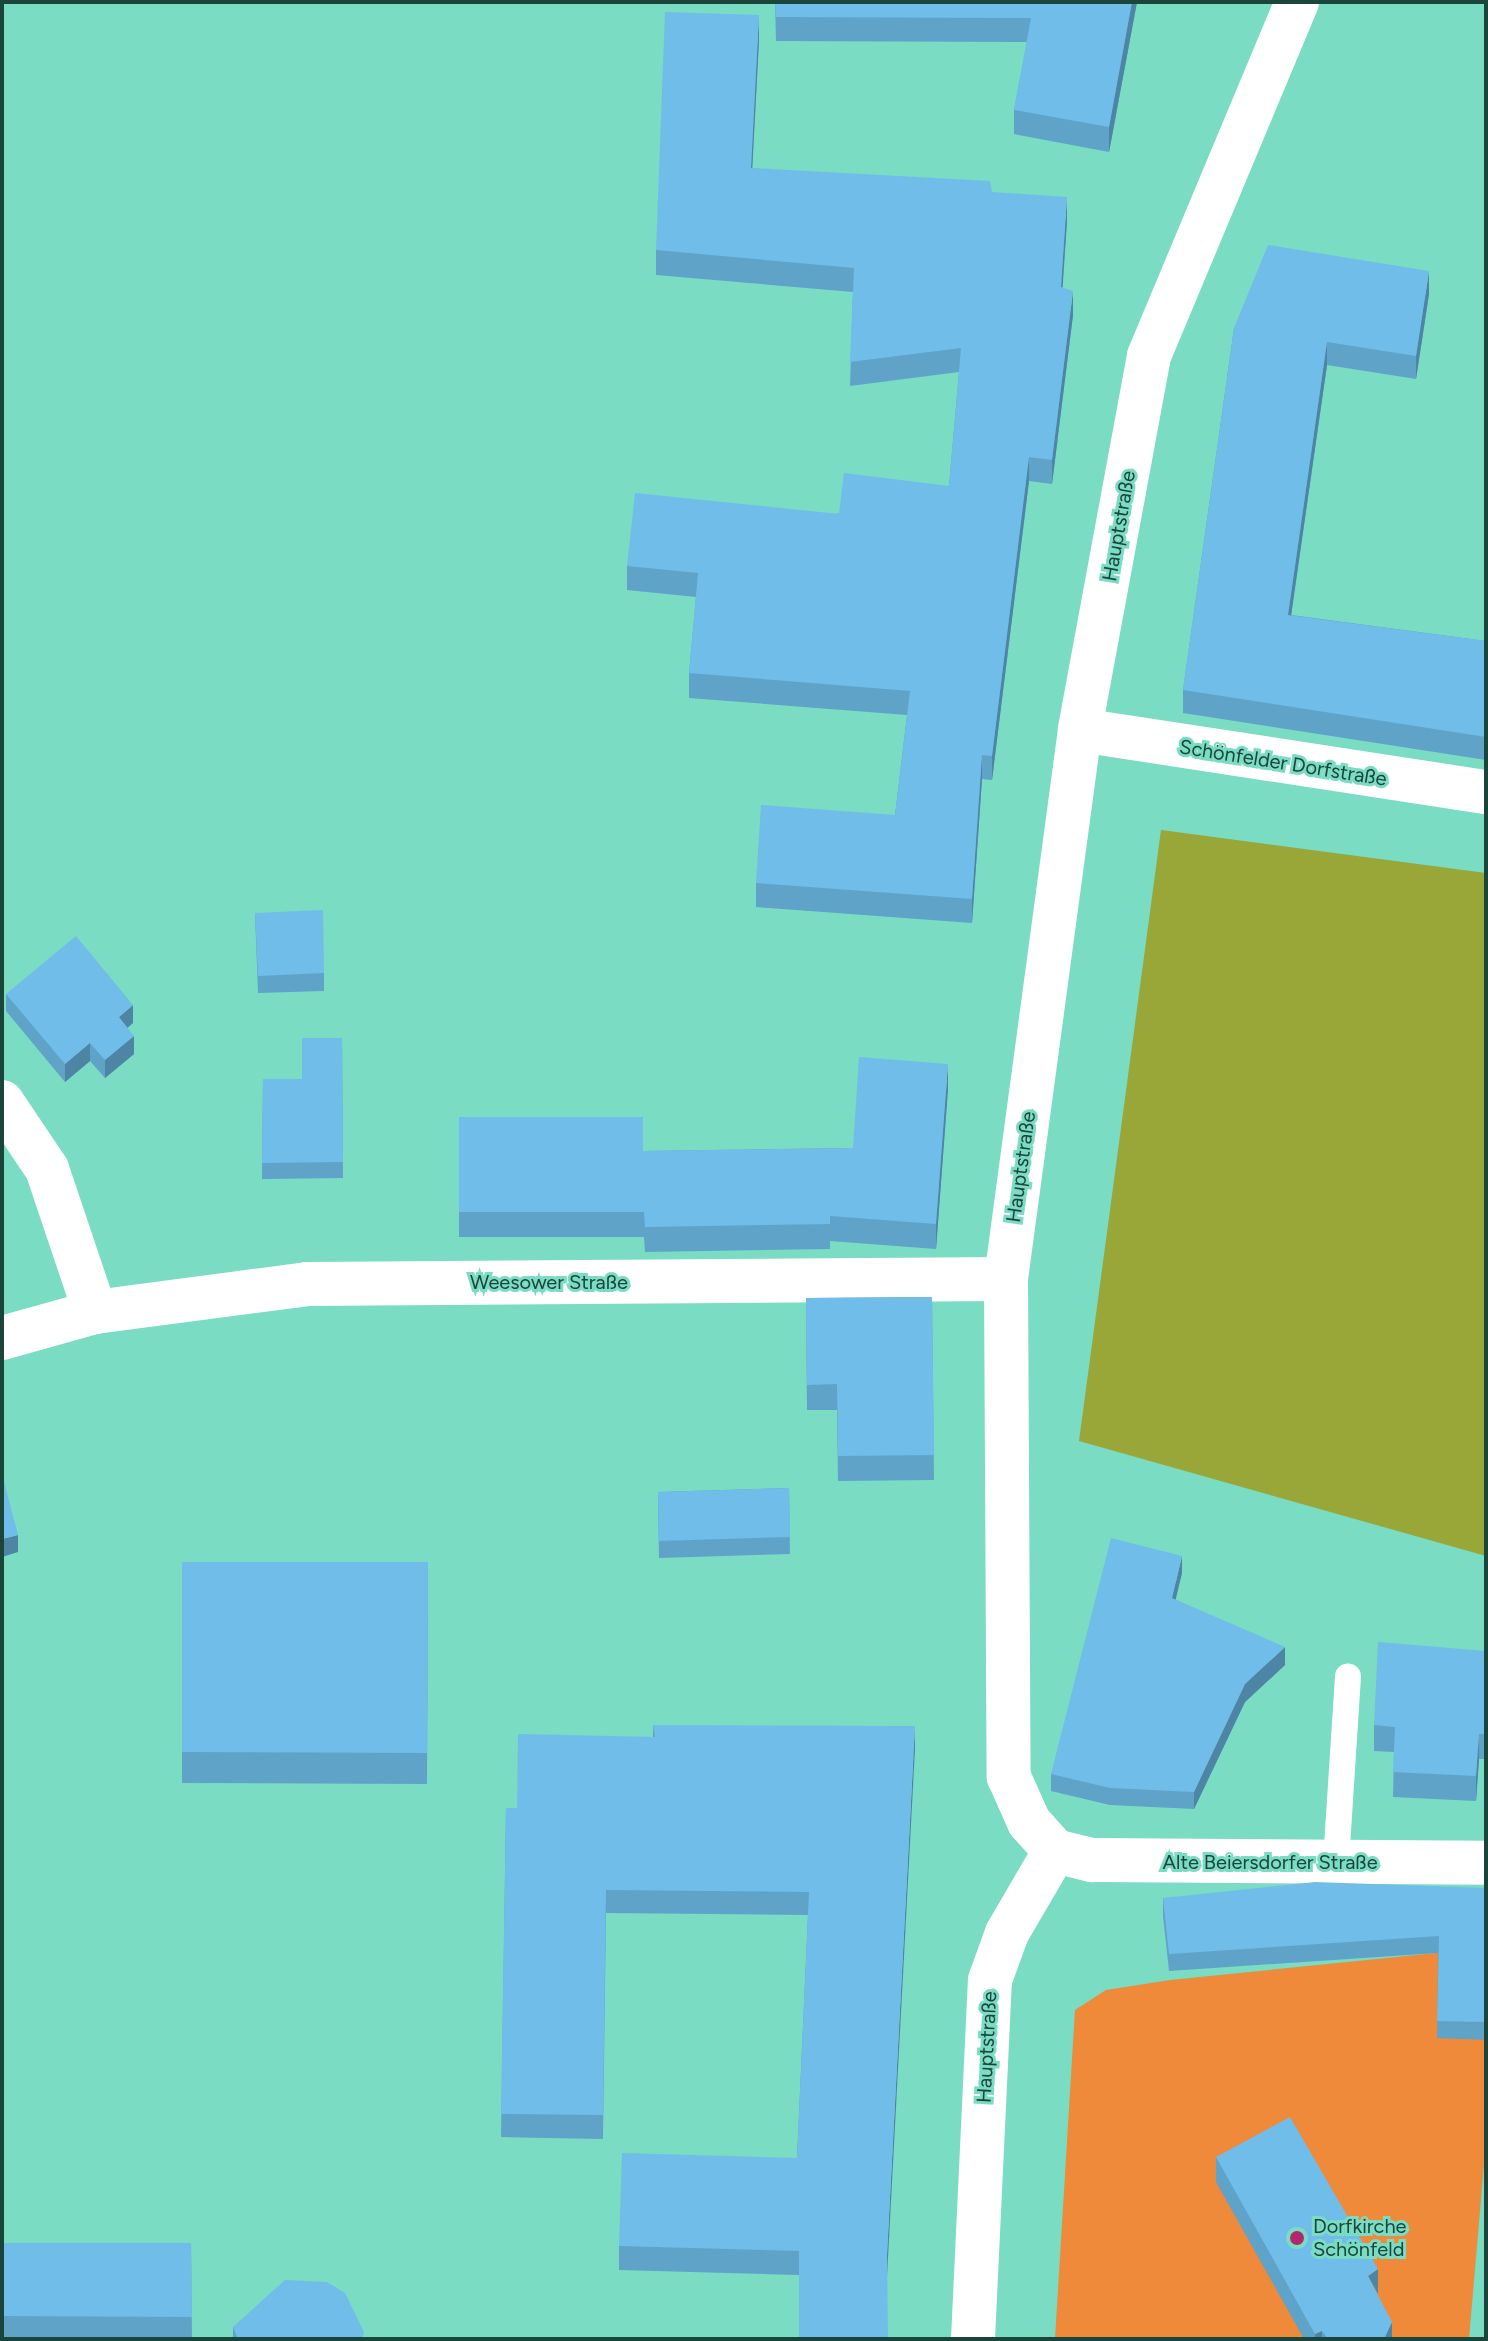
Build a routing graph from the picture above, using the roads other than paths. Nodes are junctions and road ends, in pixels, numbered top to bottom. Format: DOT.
graph roads {
  1 [pos="1297,2"];
  2 [pos="1080,730"];
  3 [pos="1486,792"];
  4 [pos="2,1102"];
  5 [pos="1006,1279"];
  6 [pos="95,1312"];
  7 [pos="2,1338"];
  8 [pos="1348,1676"];
  9 [pos="1055,1851"];
  10 [pos="1336,1862"];
  11 [pos="1486,1863"];
  12 [pos="973,2339"];
  1 -- 2 [label="main road, Hauptstraße"];
  2 -- 3 [label="main road, Schönfelder Dorfstraße"];
  2 -- 5 [label="main road, Hauptstraße"];
  4 -- 6 [label="main road"];
  5 -- 6 [label="main road, Weesower Straße"];
  5 -- 9 [label="main road, Hauptstraße"];
  6 -- 7 [label="main road, Weesower Straße"];
  8 -- 10 [label="lane"];
  9 -- 10 [label="main road, Alte Beiersdorfer Straße"];
  9 -- 12 [label="main road, Hauptstraße"];
  10 -- 11 [label="main road, Alte Beiersdorfer Straße"];
}
